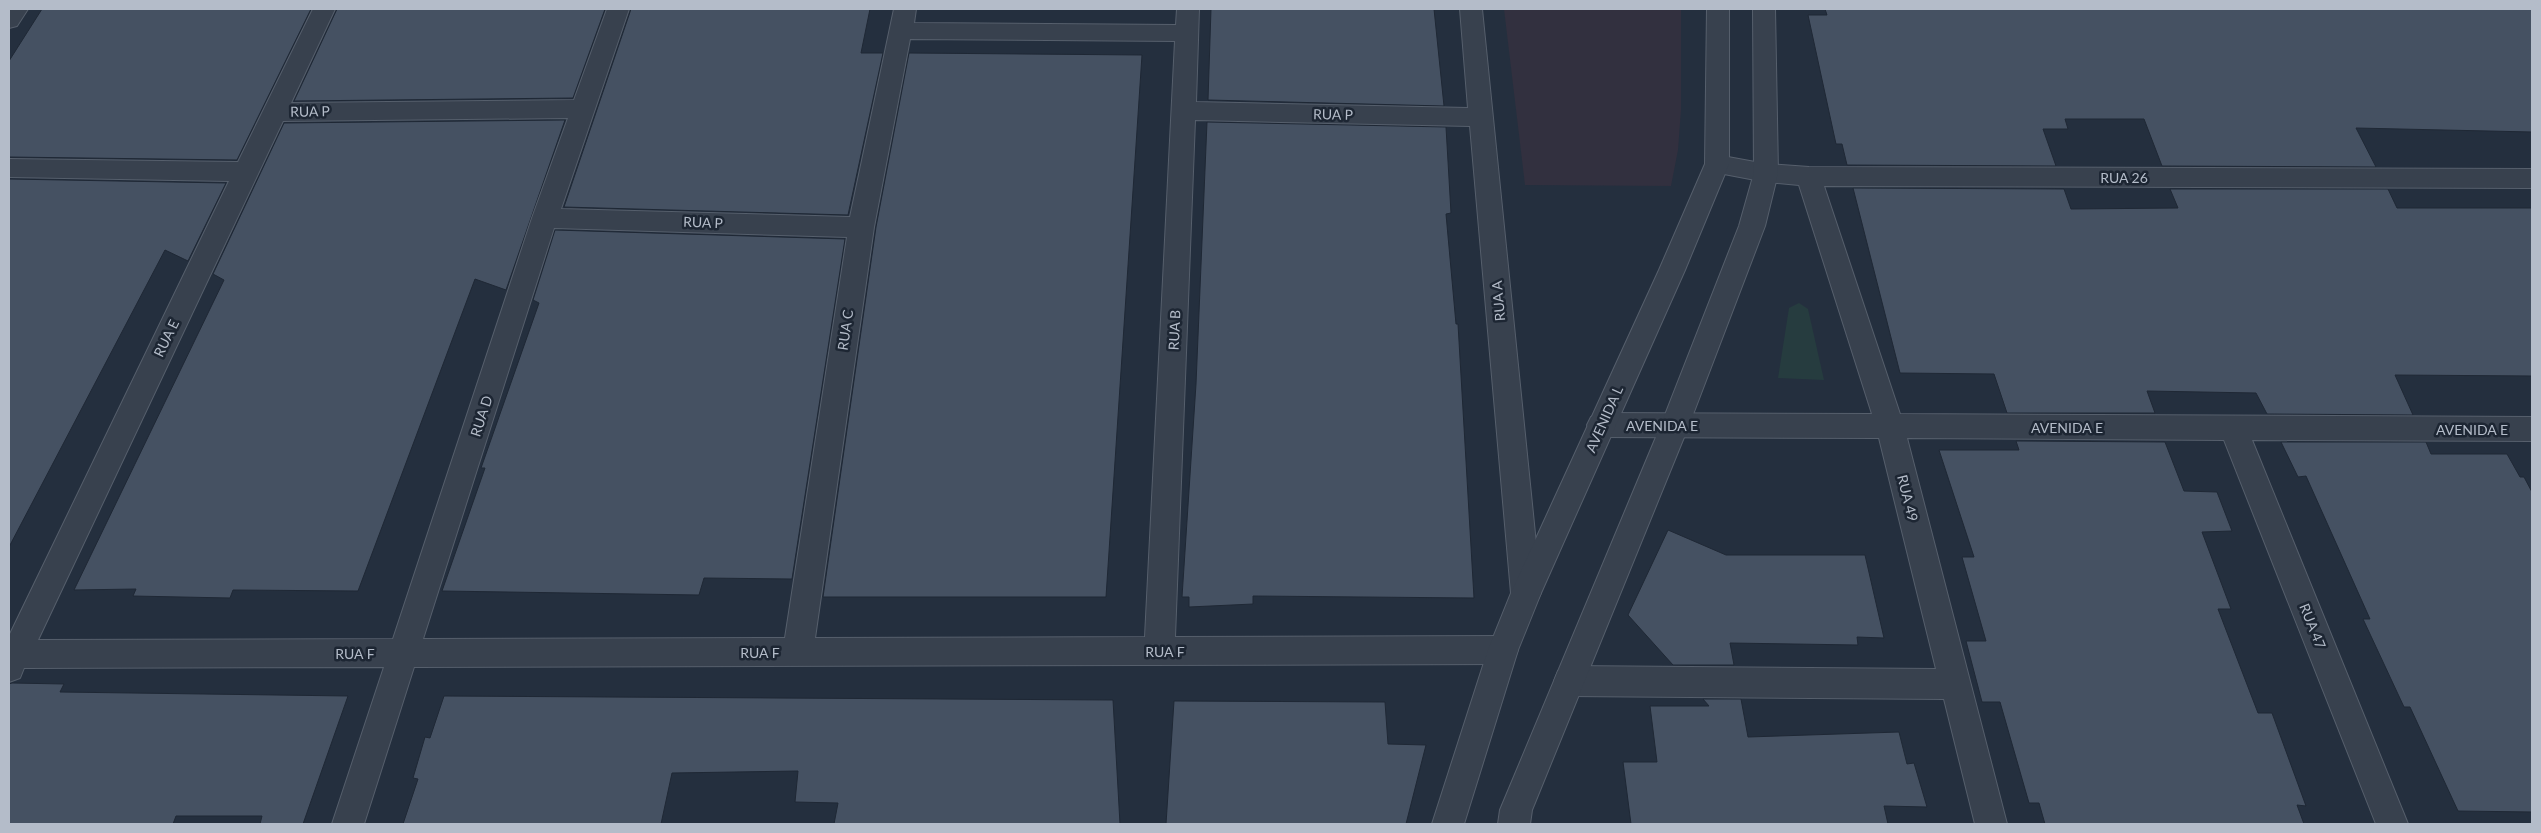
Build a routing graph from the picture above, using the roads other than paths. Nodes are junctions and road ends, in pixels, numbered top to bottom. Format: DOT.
graph roads {
  1 [pos="17,9"];
  2 [pos="324,9"];
  3 [pos="618,9"];
  4 [pos="1471,9"];
  5 [pos="1718,9"];
  6 [pos="1764,9"];
  7 [pos="9,20"];
  8 [pos="903,20"];
  9 [pos="1188,21"];
  10 [pos="583,109"];
  11 [pos="1184,111"];
  12 [pos="276,112"];
  13 [pos="1481,117"];
  14 [pos="1717,164"];
  15 [pos="9,168"];
  16 [pos="246,172"];
  17 [pos="1766,173"];
  18 [pos="1809,176"];
  19 [pos="2532,178"];
  20 [pos="545,218"];
  21 [pos="861,227"];
  22 [pos="1601,425"];
  23 [pos="1675,425"];
  24 [pos="1890,426"];
  25 [pos="2233,428"];
  26 [pos="2532,429"];
  27 [pos="1526,594"];
  28 [pos="1503,650"];
  29 [pos="1159,651"];
  30 [pos="404,652"];
  31 [pos="798,652"];
  32 [pos="12,661"];
  33 [pos="1569,681"];
  34 [pos="1955,684"];
  35 [pos="348,824"];
  36 [pos="1448,824"];
  37 [pos="1514,824"];
  38 [pos="1991,824"];
  39 [pos="2392,824"];
  1 -- 7 [label="street"];
  2 -- 12 [label="street, RUA E"];
  3 -- 10 [label="street, RUA D"];
  4 -- 13 [label="street, RUA A"];
  5 -- 14 [label="street, AVENIDA L"];
  6 -- 17 [label="street"];
  8 -- 9 [label="street"];
  8 -- 21 [label="street, RUA C"];
  9 -- 11 [label="street, RUA B"];
  10 -- 12 [label="street, RUA P"];
  10 -- 20 [label="street, RUA D"];
  11 -- 13 [label="street, RUA P"];
  11 -- 29 [label="street, RUA B"];
  12 -- 16 [label="street, RUA E"];
  13 -- 27 [label="street, RUA A"];
  14 -- 17 [label="street, RUA 26"];
  14 -- 22 [label="street, AVENIDA L"];
  15 -- 16 [label="street"];
  16 -- 32 [label="street, RUA E"];
  17 -- 18 [label="street, RUA 26"];
  17 -- 23 [label="street"];
  18 -- 19 [label="street, RUA 26"];
  18 -- 24 [label="street, RUA 49"];
  20 -- 21 [label="street, RUA P"];
  20 -- 30 [label="street, RUA D"];
  21 -- 31 [label="street, RUA C"];
  22 -- 23 [label="street, AVENIDA E"];
  22 -- 27 [label="street, AVENIDA L"];
  23 -- 24 [label="street, AVENIDA E"];
  23 -- 33 [label="street"];
  24 -- 25 [label="street, AVENIDA E"];
  24 -- 34 [label="street, RUA 49"];
  25 -- 26 [label="street, AVENIDA E"];
  25 -- 39 [label="street, RUA 47"];
  27 -- 28 [label="street, AVENIDA L"];
  28 -- 29 [label="street, RUA F"];
  28 -- 36 [label="street, AVENIDA L"];
  29 -- 31 [label="street, RUA F"];
  30 -- 31 [label="street, RUA F"];
  30 -- 32 [label="street, RUA F"];
  30 -- 35 [label="street, RUA D"];
  33 -- 34 [label="street"];
  33 -- 37 [label="street"];
  34 -- 38 [label="street, RUA 49"];
}
